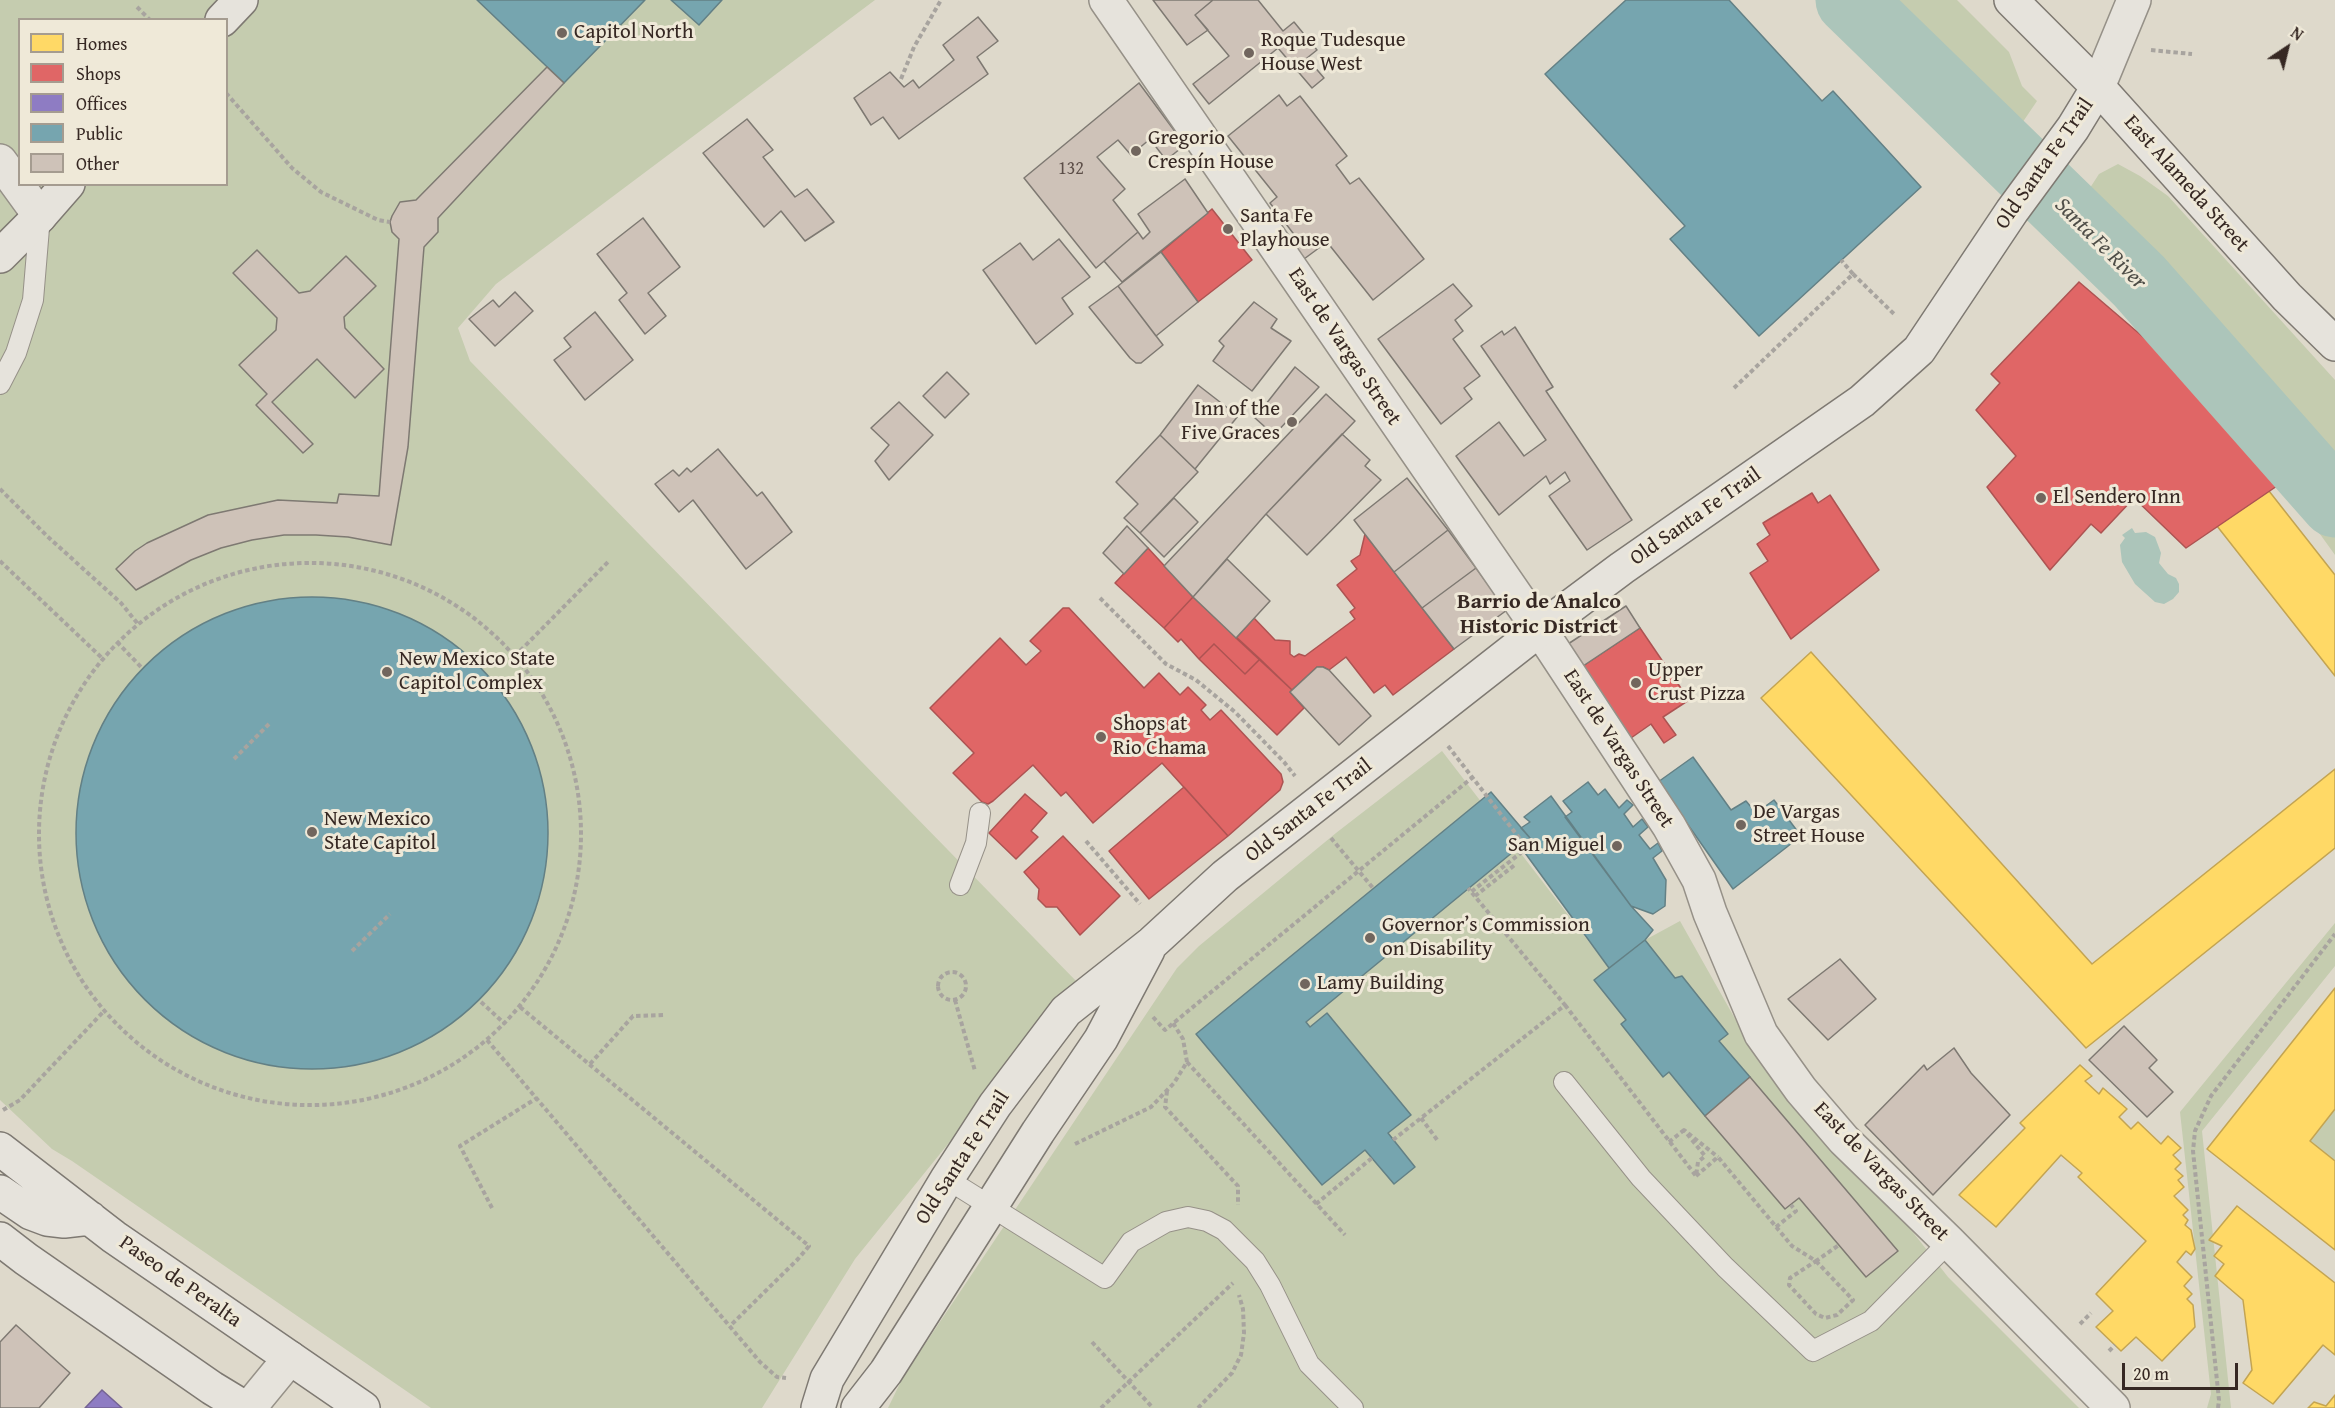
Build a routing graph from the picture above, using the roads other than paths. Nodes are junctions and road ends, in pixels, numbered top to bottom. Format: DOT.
graph roads {
  1 [pos="241,0"];
  2 [pos="1106,0"];
  3 [pos="2011,0"];
  4 [pos="2134,0"];
  5 [pos="224,18"];
  6 [pos="2098,87"];
  7 [pos="0,161"];
  8 [pos="18,186"];
  9 [pos="18,186"];
  10 [pos="66,186"];
  11 [pos="40,216"];
  12 [pos="0,256"];
  13 [pos="2335,344"];
  14 [pos="0,384"];
  15 [pos="1539,630"];
  16 [pos="980,813"];
  17 [pos="960,885"];
  18 [pos="1158,937"];
  19 [pos="1564,1082"];
  20 [pos="0,1149"];
  21 [pos="947,1179"];
  22 [pos="0,1192"];
  23 [pos="992,1206"];
  24 [pos="90,1218"];
  25 [pos="0,1239"];
  26 [pos="1948,1242"];
  27 [pos="290,1358"];
  28 [pos="886,1372"];
  29 [pos="822,1393"];
  30 [pos="247,1408"];
  31 [pos="363,1408"];
  32 [pos="809,1408"];
  33 [pos="858,1408"];
  34 [pos="870,1408"];
  35 [pos="1353,1408"];
  36 [pos="2113,1408"];
  1 -- 5 [label="street"];
  2 -- 15 [label="street, East de Vargas Street"];
  3 -- 6 [label="street, East Alameda Street"];
  4 -- 6 [label="street, Old Santa Fe Trail"];
  6 -- 13 [label="street, East Alameda Street"];
  6 -- 15 [label="street, Old Santa Fe Trail"];
  7 -- 9 [label="street"];
  8 -- 11 [label="street"];
  10 -- 11 [label="street"];
  11 -- 12 [label="street"];
  11 -- 14 [label="lane"];
  15 -- 18 [label="street, Old Santa Fe Trail"];
  15 -- 26 [label="street, East de Vargas Street"];
  16 -- 17 [label="lane"];
  18 -- 21 [label="street, Old Santa Fe Trail"];
  18 -- 23 [label="street, Old Santa Fe Trail"];
  19 -- 26 [label="lane"];
  20 -- 24 [label="street, Paseo de Peralta"];
  21 -- 23 [label="lane"];
  21 -- 29 [label="street, Old Santa Fe Trail"];
  22 -- 24 [label="street"];
  23 -- 28 [label="street, Old Santa Fe Trail"];
  23 -- 35 [label="lane"];
  24 -- 27 [label="street, Paseo de Peralta"];
  25 -- 30 [label="street"];
  26 -- 36 [label="street, East de Vargas Street"];
  27 -- 30 [label="street"];
  27 -- 31 [label="street, Paseo de Peralta"];
  28 -- 33 [label="street, Old Santa Fe Trail"];
  28 -- 34 [label="street"];
  29 -- 32 [label="street, Old Santa Fe Trail"];
}
